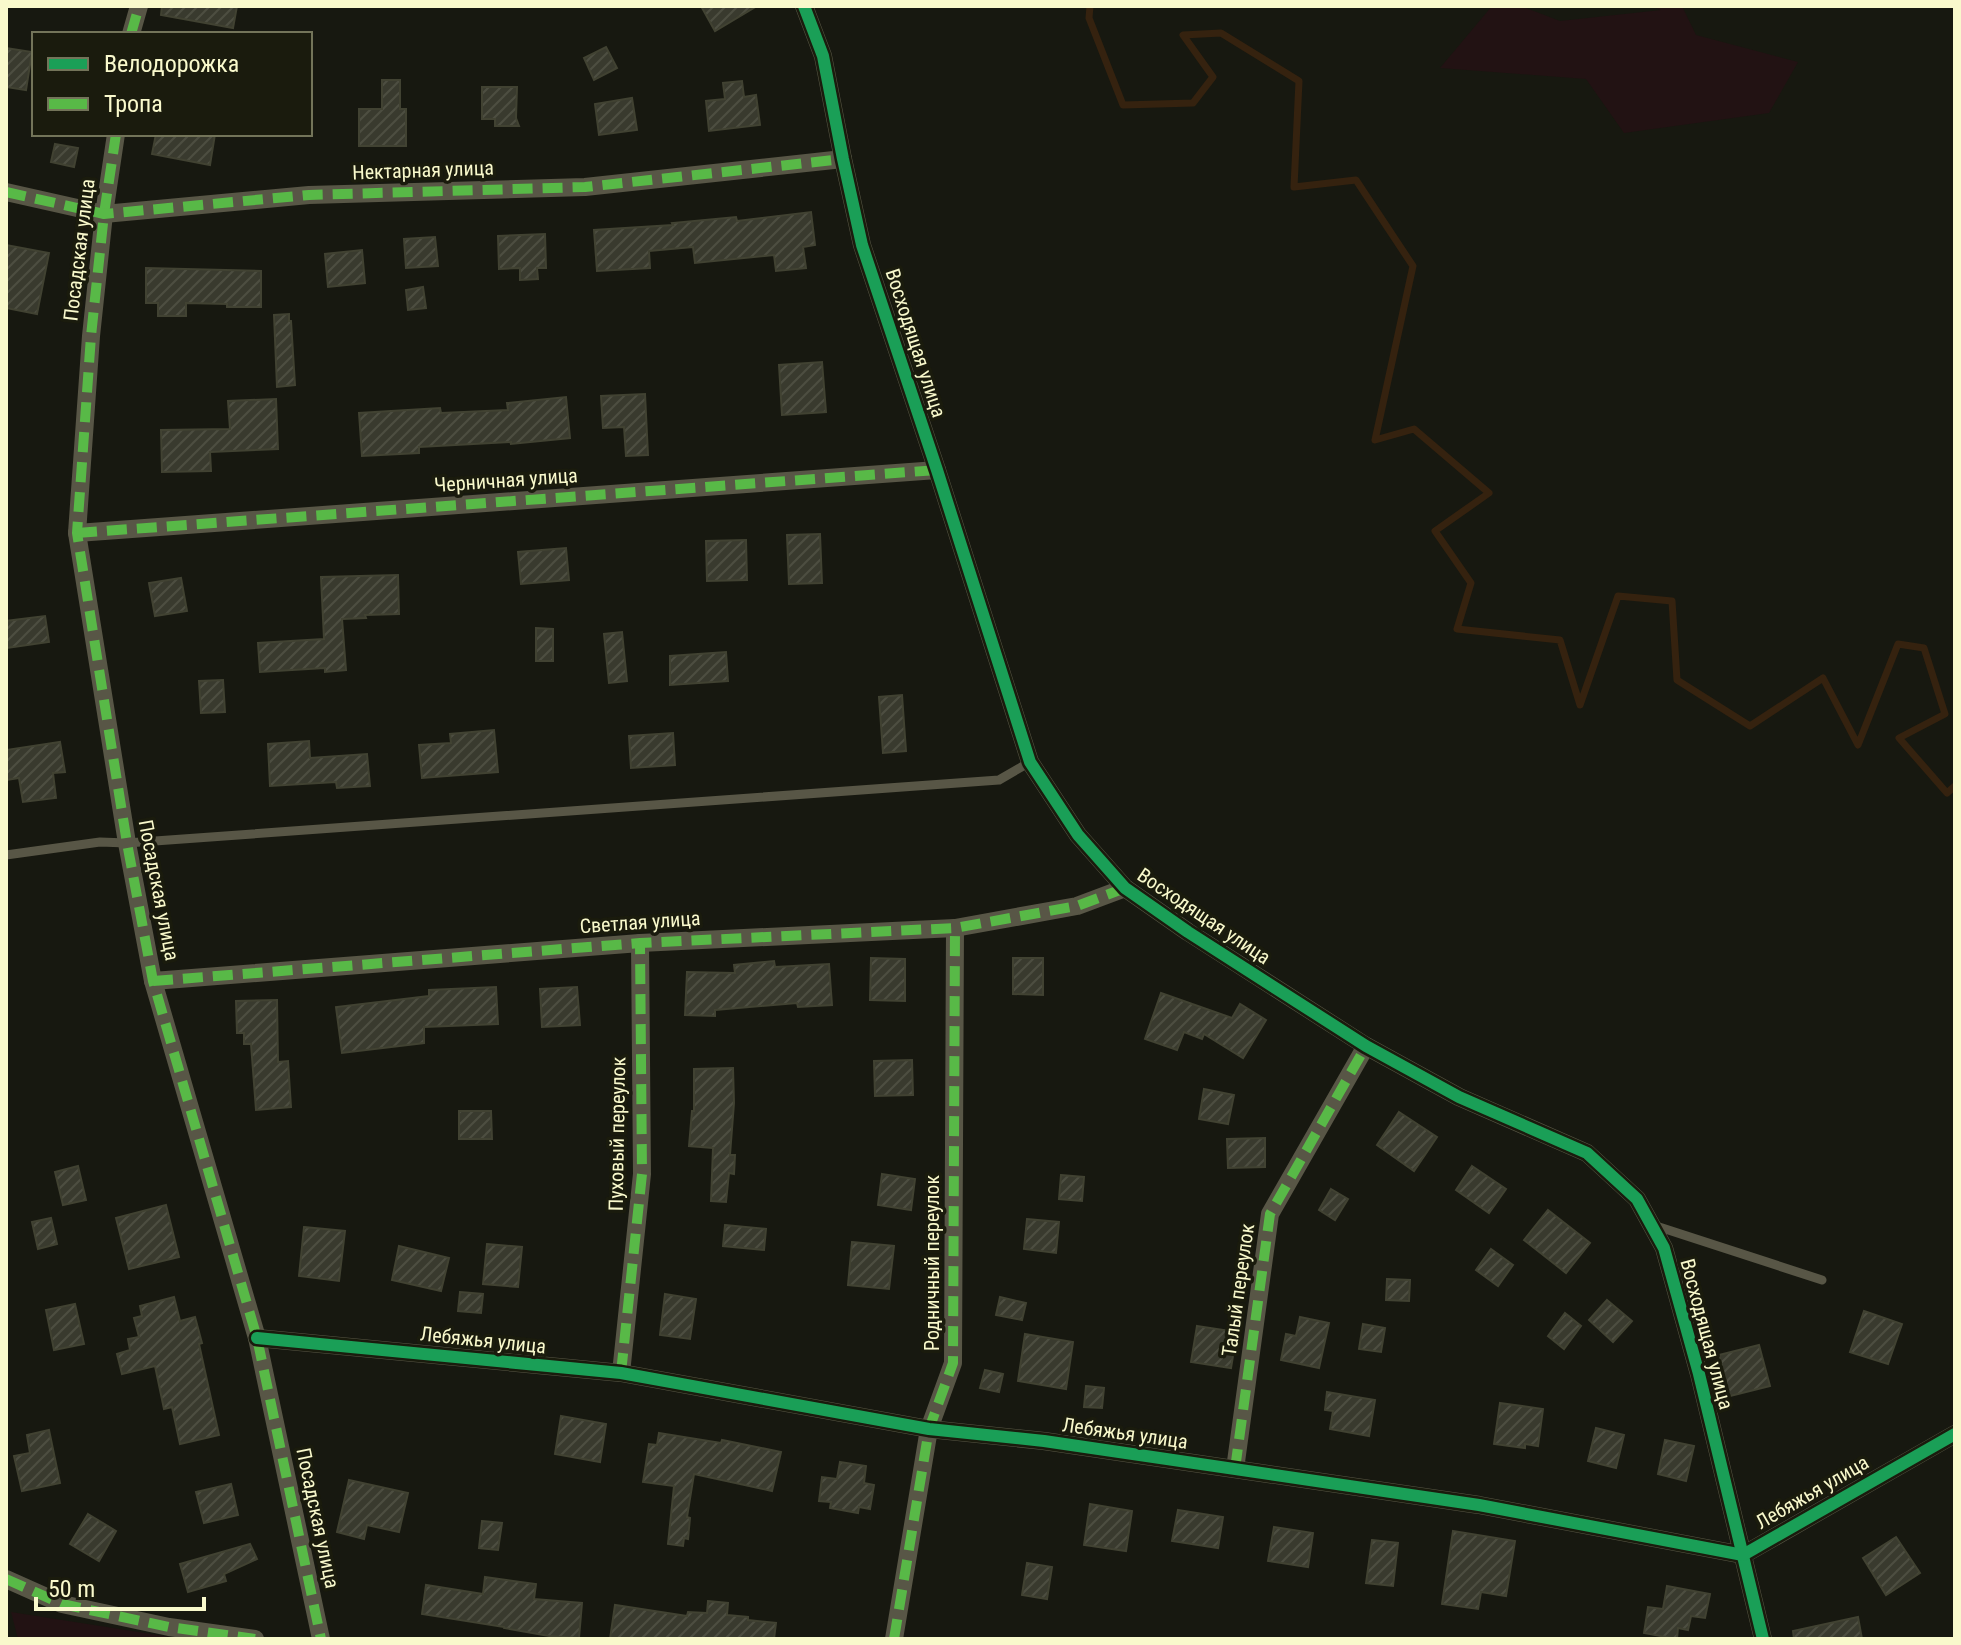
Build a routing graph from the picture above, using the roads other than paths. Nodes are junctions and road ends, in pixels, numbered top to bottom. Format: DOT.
graph roads {
  1 [pos="139,6"];
  2 [pos="804,6"];
  3 [pos="132,32"];
  4 [pos="116,136"];
  5 [pos="843,159"];
  6 [pos="6,192"];
  7 [pos="104,214"];
  8 [pos="937,470"];
  9 [pos="77,533"];
  10 [pos="1030,762"];
  11 [pos="127,843"];
  12 [pos="6,855"];
  13 [pos="1125,888"];
  14 [pos="955,928"];
  15 [pos="640,943"];
  16 [pos="153,981"];
  17 [pos="1366,1046"];
  18 [pos="1650,1224"];
  19 [pos="1822,1280"];
  20 [pos="257,1338"];
  21 [pos="621,1373"];
  22 [pos="929,1429"];
  23 [pos="1955,1434"];
  24 [pos="1235,1469"];
  25 [pos="1743,1555"];
  26 [pos="6,1579"];
  27 [pos="255,1639"];
  28 [pos="321,1639"];
  29 [pos="894,1639"];
  30 [pos="1763,1639"];
  1 -- 3 [label="street"];
  2 -- 5 [label="street, Восходящая улица"];
  4 -- 7 [label="street, Посадская улица"];
  5 -- 7 [label="street, Нектарная улица"];
  5 -- 8 [label="street, Восходящая улица"];
  6 -- 7 [label="street, Нектарная улица"];
  7 -- 9 [label="street, Посадская улица"];
  8 -- 9 [label="street, Черничная улица"];
  8 -- 10 [label="street, Восходящая улица"];
  9 -- 11 [label="street, Посадская улица"];
  10 -- 11 [label="lane"];
  10 -- 13 [label="street, Восходящая улица"];
  11 -- 12 [label="lane"];
  11 -- 16 [label="street, Посадская улица"];
  13 -- 14 [label="street, Светлая улица"];
  13 -- 17 [label="street, Восходящая улица"];
  14 -- 15 [label="street, Светлая улица"];
  14 -- 22 [label="street, Родничный переулок"];
  15 -- 16 [label="street, Светлая улица"];
  15 -- 21 [label="street, Пуховый переулок"];
  16 -- 20 [label="street, Посадская улица"];
  17 -- 18 [label="street, Восходящая улица"];
  17 -- 24 [label="street, Талый переулок"];
  18 -- 19 [label="lane"];
  18 -- 25 [label="street, Восходящая улица"];
  20 -- 21 [label="street, Лебяжья улица"];
  20 -- 28 [label="street, Посадская улица"];
  21 -- 22 [label="street, Лебяжья улица"];
  22 -- 24 [label="street, Лебяжья улица"];
  22 -- 29 [label="street, Родничный переулок"];
  23 -- 25 [label="street, Лебяжья улица"];
  24 -- 25 [label="street, Лебяжья улица"];
  25 -- 30 [label="street, Восходящая улица"];
  26 -- 27 [label="street"];
}
